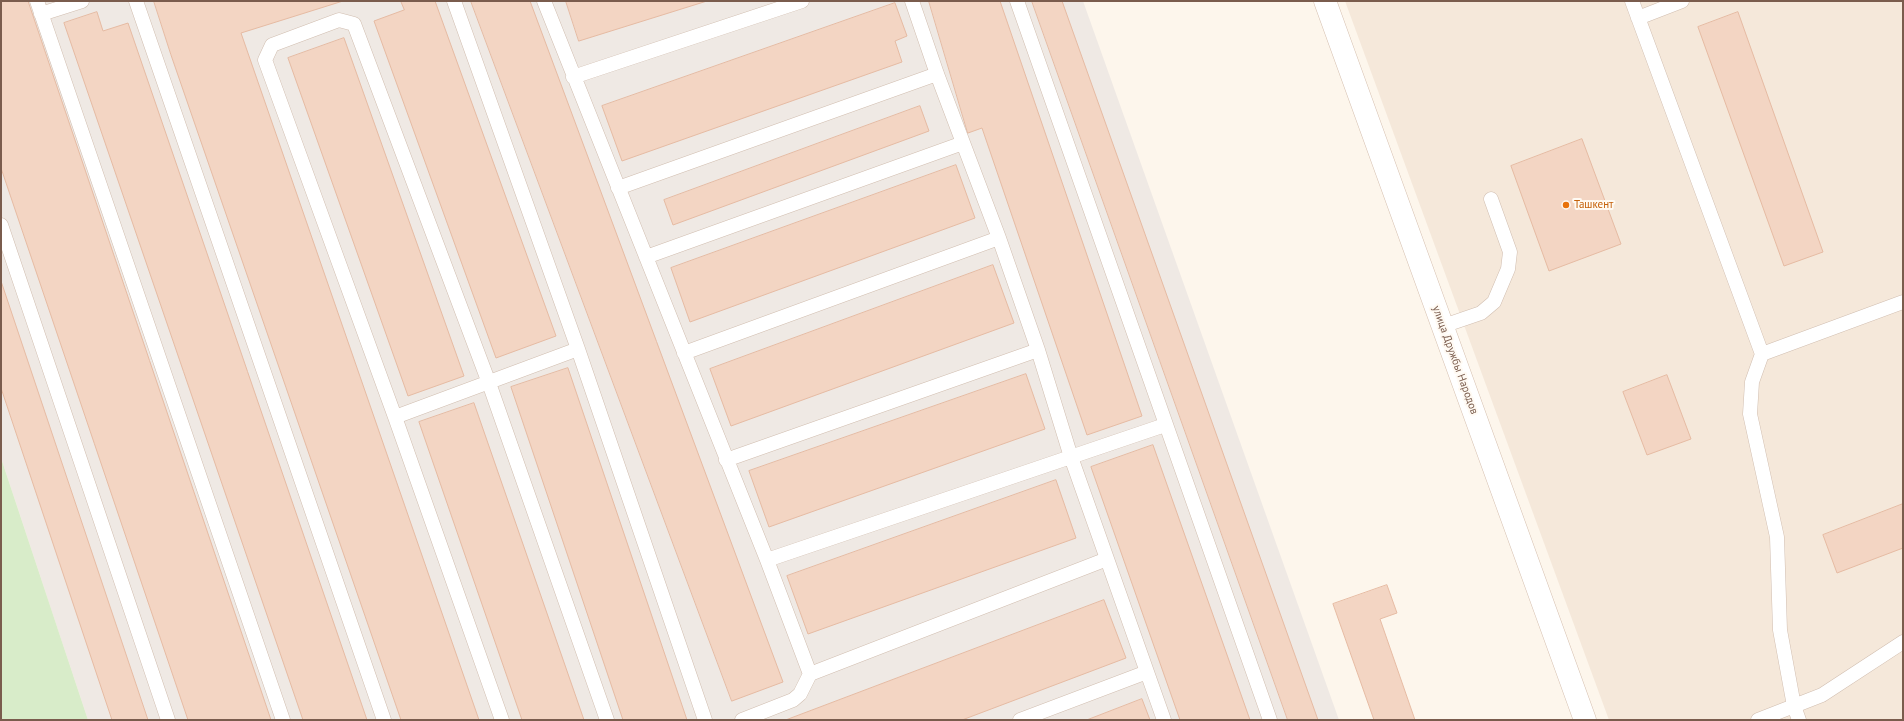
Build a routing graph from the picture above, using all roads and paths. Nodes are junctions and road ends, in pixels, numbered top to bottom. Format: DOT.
graph roads {
  1 [pos="82,1"];
  2 [pos="136,1"];
  3 [pos="454,1"];
  4 [pos="544,1"];
  5 [pos="802,1"];
  6 [pos="912,1"];
  7 [pos="1017,1"];
  8 [pos="1325,1"];
  9 [pos="1632,1"];
  10 [pos="1682,1"];
  11 [pos="39,8"];
  12 [pos="1638,18"];
  13 [pos="937,74"];
  14 [pos="573,77"];
  15 [pos="963,143"];
  16 [pos="618,188"];
  17 [pos="1491,199"];
  18 [pos="1,225"];
  19 [pos="999,238"];
  20 [pos="646,257"];
  21 [pos="1903,302"];
  22 [pos="1443,326"];
  23 [pos="578,349"];
  24 [pos="1038,350"];
  25 [pos="684,353"];
  26 [pos="1762,354"];
  27 [pos="489,383"];
  28 [pos="395,417"];
  29 [pos="1165,425"];
  30 [pos="1071,457"];
  31 [pos="726,460"];
  32 [pos="1107,559"];
  33 [pos="767,560"];
  34 [pos="1903,642"];
  35 [pos="1147,672"];
  36 [pos="810,674"];
  37 [pos="1794,706"];
  38 [pos="168,720"];
  39 [pos="283,720"];
  40 [pos="384,720"];
  41 [pos="502,720"];
  42 [pos="607,720"];
  43 [pos="705,720"];
  44 [pos="742,720"];
  45 [pos="1020,720"];
  46 [pos="1164,720"];
  47 [pos="1270,720"];
  48 [pos="1585,720"];
  49 [pos="1758,720"];
  50 [pos="1799,720"];
  1 -- 11 [label="lane"];
  2 -- 40 [label="lane"];
  3 -- 23 [label="lane"];
  4 -- 14 [label="lane"];
  5 -- 14 [label="lane"];
  6 -- 13 [label="lane"];
  7 -- 29 [label="lane"];
  8 -- 22 [label="main road, улица Дружбы Народов"];
  9 -- 12 [label="lane"];
  10 -- 12 [label="lane"];
  11 -- 39 [label="lane"];
  12 -- 26 [label="lane"];
  13 -- 15 [label="lane"];
  13 -- 16 [label="lane"];
  14 -- 16 [label="lane"];
  15 -- 19 [label="lane"];
  15 -- 20 [label="lane"];
  16 -- 20 [label="lane"];
  17 -- 22 [label="lane"];
  18 -- 38 [label="lane"];
  19 -- 24 [label="lane"];
  19 -- 25 [label="lane"];
  20 -- 25 [label="lane"];
  21 -- 26 [label="lane"];
  22 -- 48 [label="main road, улица Дружбы Народов"];
  23 -- 27 [label="lane"];
  23 -- 43 [label="lane"];
  24 -- 30 [label="lane"];
  24 -- 31 [label="lane"];
  25 -- 31 [label="lane"];
  26 -- 37 [label="lane"];
  27 -- 28 [label="lane"];
  27 -- 28 [label="lane"];
  27 -- 42 [label="lane"];
  28 -- 41 [label="lane"];
  29 -- 30 [label="lane"];
  29 -- 47 [label="lane"];
  30 -- 32 [label="lane"];
  30 -- 33 [label="lane"];
  31 -- 33 [label="lane"];
  32 -- 35 [label="lane"];
  32 -- 36 [label="lane"];
  33 -- 36 [label="lane"];
  34 -- 37 [label="lane"];
  35 -- 45 [label="lane"];
  35 -- 46 [label="lane"];
  36 -- 44 [label="lane"];
  37 -- 49 [label="lane"];
  37 -- 50 [label="lane"];
}
